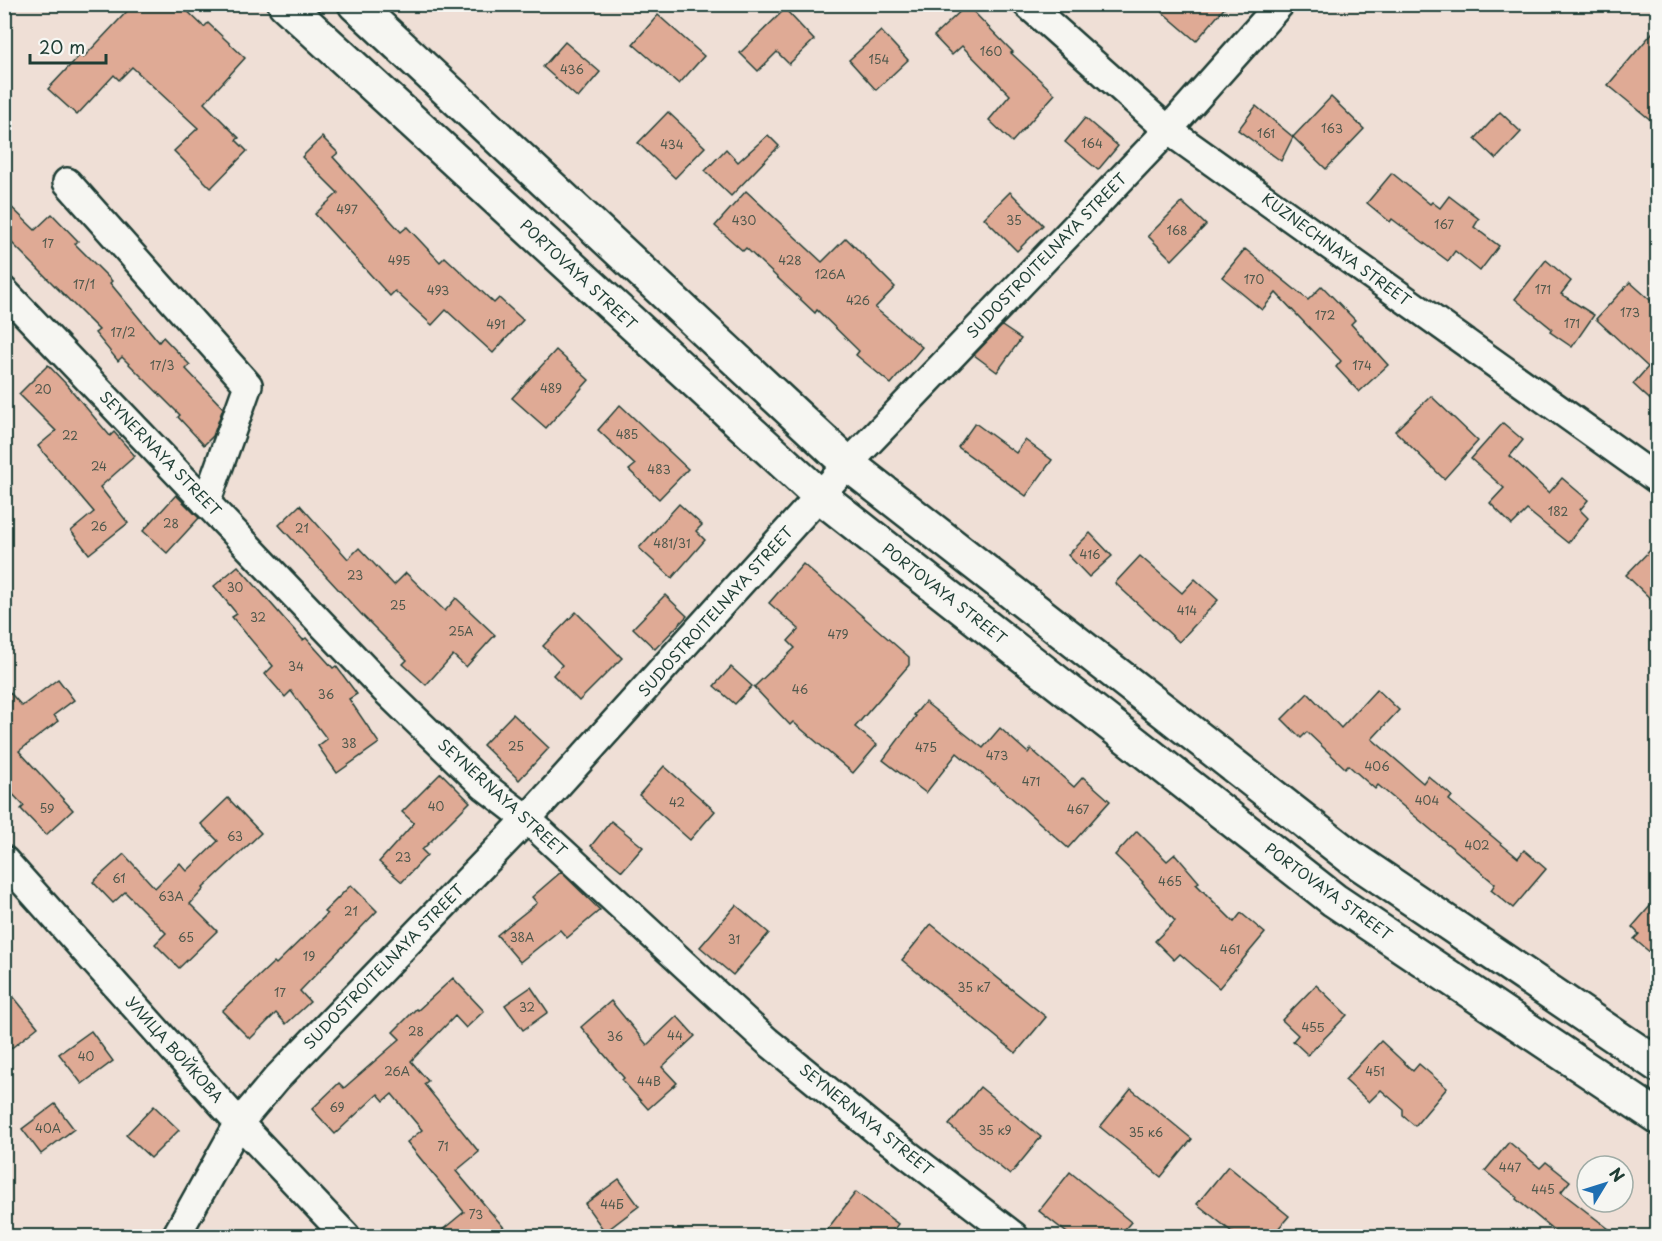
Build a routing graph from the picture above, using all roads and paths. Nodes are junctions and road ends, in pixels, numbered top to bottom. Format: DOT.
graph roads {
  1 [pos="285,4"];
  2 [pos="355,4"];
  3 [pos="1027,4"];
  4 [pos="1280,4"];
  5 [pos="1168,130"];
  6 [pos="67,182"];
  7 [pos="4,291"];
  8 [pos="848,464"];
  9 [pos="1658,480"];
  10 [pos="820,496"];
  11 [pos="206,502"];
  12 [pos="527,819"];
  13 [pos="4,860"];
  14 [pos="1658,1065"];
  15 [pos="1658,1117"];
  16 [pos="239,1123"];
  17 [pos="177,1236"];
  18 [pos="346,1236"];
  19 [pos="1014,1236"];
  1 -- 10 [label="main road, PORTOVAYA STREET"];
  2 -- 8 [label="main road"];
  3 -- 5 [label="street, KUZNECHNAYA STREET"];
  4 -- 5 [label="street, SUDOSTROITELNAYA STREET"];
  5 -- 8 [label="street, SUDOSTROITELNAYA STREET"];
  5 -- 9 [label="street, KUZNECHNAYA STREET"];
  6 -- 11 [label="street"];
  7 -- 11 [label="street, SEYNERNAYA STREET"];
  8 -- 10 [label="street, SUDOSTROITELNAYA STREET"];
  8 -- 14 [label="main road"];
  10 -- 12 [label="street, SUDOSTROITELNAYA STREET"];
  10 -- 15 [label="main road, PORTOVAYA STREET"];
  11 -- 12 [label="street, SEYNERNAYA STREET"];
  12 -- 16 [label="street, SUDOSTROITELNAYA STREET"];
  12 -- 19 [label="street, SEYNERNAYA STREET"];
  13 -- 16 [label="street, УЛИЦА ВОЙКОВА"];
  16 -- 17 [label="street, SUDOSTROITELNAYA STREET"];
  16 -- 18 [label="street, УЛИЦА ВОЙКОВА"];
}
